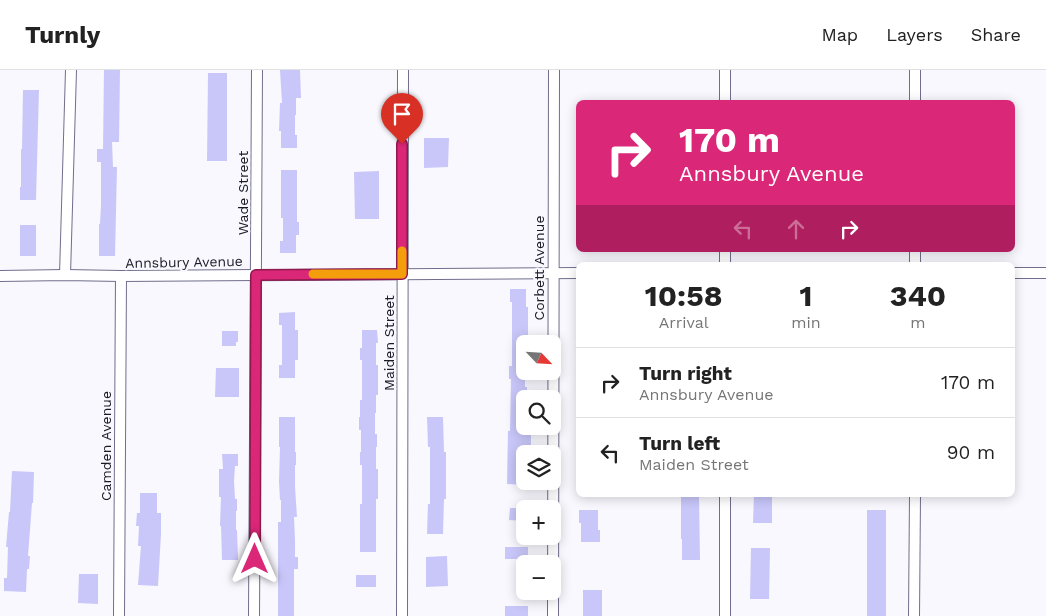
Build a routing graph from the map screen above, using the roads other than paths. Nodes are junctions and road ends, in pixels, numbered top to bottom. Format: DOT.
graph roads {
  1 [pos="71,70"];
  2 [pos="257,70"];
  3 [pos="403,70"];
  4 [pos="554,70"];
  5 [pos="725,70"];
  6 [pos="915,70"];
  7 [pos="725,100"];
  8 [pos="915,100"];
  9 [pos="553,273"];
  10 [pos="576,273"];
  11 [pos="1015,273"];
  12 [pos="1046,273"];
  13 [pos="402,274"];
  14 [pos="65,275"];
  15 [pos="256,275"];
  16 [pos="0,276"];
  17 [pos="121,276"];
  18 [pos="725,497"];
  19 [pos="915,497"];
  20 [pos="119,616"];
  21 [pos="254,616"];
  22 [pos="402,616"];
  23 [pos="553,616"];
  24 [pos="725,616"];
  25 [pos="914,616"];
  1 -- 14 [label="street"];
  2 -- 15 [label="street, Wade Street"];
  3 -- 13 [label="street, Maiden Street"];
  4 -- 9 [label="street, Corbett Avenue"];
  5 -- 7 [label="street"];
  6 -- 8 [label="street"];
  9 -- 10 [label="street, Annsbury Avenue"];
  9 -- 13 [label="street, Annsbury Avenue"];
  9 -- 23 [label="street, Corbett Avenue"];
  11 -- 12 [label="street"];
  13 -- 15 [label="street, Annsbury Avenue"];
  13 -- 22 [label="street, Maiden Street"];
  14 -- 16 [label="street, Annsbury Avenue"];
  14 -- 17 [label="street, Annsbury Avenue"];
  15 -- 17 [label="street, Annsbury Avenue"];
  15 -- 21 [label="street, Wade Street"];
  17 -- 20 [label="street, Camden Avenue"];
  18 -- 24 [label="street"];
  19 -- 25 [label="street"];
}
